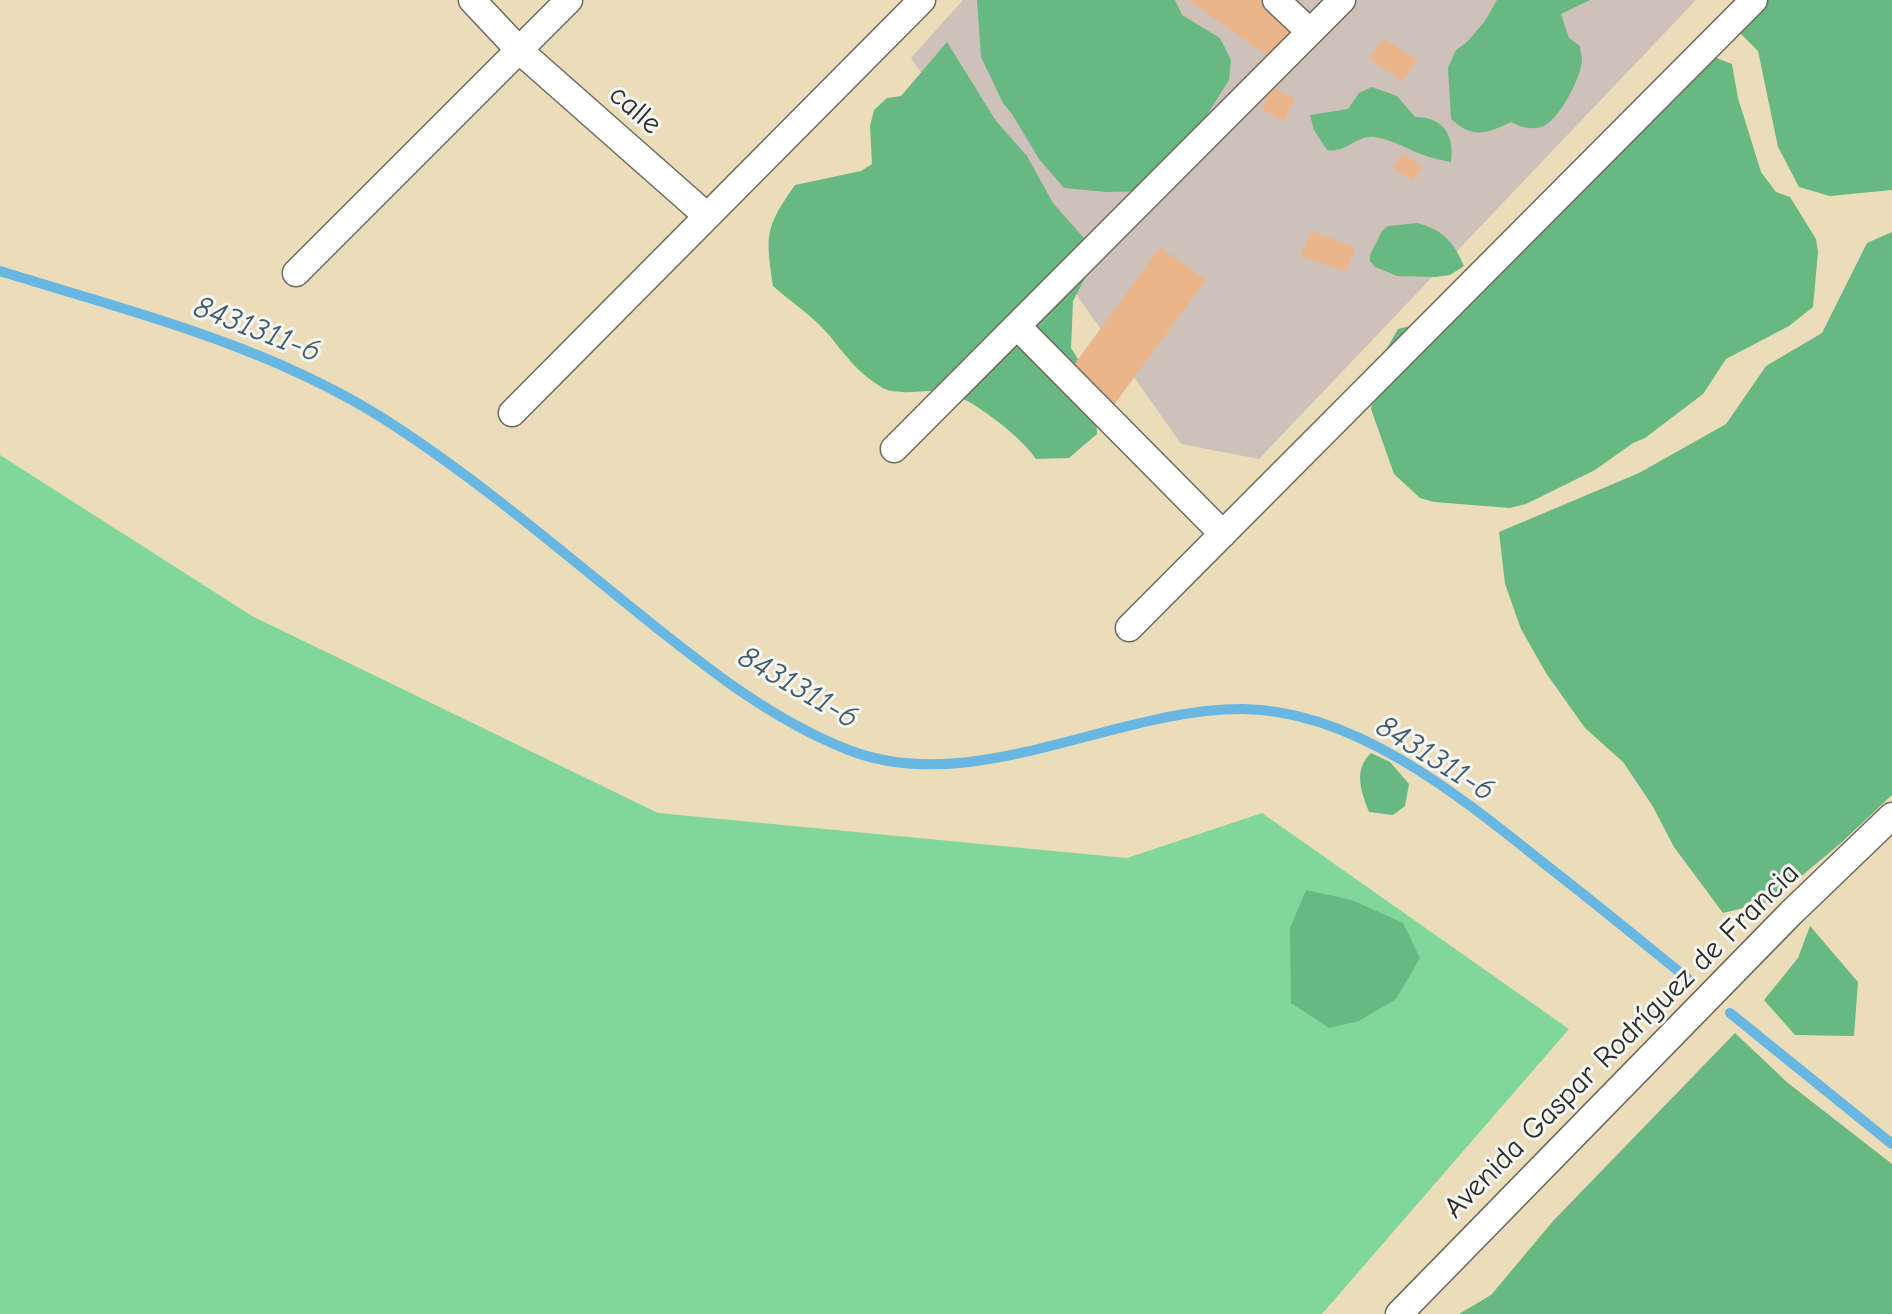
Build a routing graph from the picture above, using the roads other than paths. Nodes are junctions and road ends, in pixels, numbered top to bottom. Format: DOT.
graph roads {
  1 [pos="472,0"];
  2 [pos="569,0"];
  3 [pos="922,0"];
  4 [pos="1276,0"];
  5 [pos="1342,0"];
  6 [pos="1754,0"];
  7 [pos="1310,32"];
  8 [pos="520,51"];
  9 [pos="707,216"];
  10 [pos="296,273"];
  11 [pos="1017,326"];
  12 [pos="512,413"];
  13 [pos="894,449"];
  14 [pos="1223,534"];
  15 [pos="1129,628"];
  16 [pos="1892,816"];
  17 [pos="1399,1314"];
  1 -- 8 [label="street, calle"];
  2 -- 8 [label="street"];
  3 -- 9 [label="street"];
  4 -- 7 [label="street"];
  5 -- 7 [label="street"];
  6 -- 14 [label="street"];
  7 -- 11 [label="street"];
  8 -- 9 [label="street, calle"];
  8 -- 10 [label="street"];
  9 -- 12 [label="street"];
  11 -- 13 [label="street"];
  11 -- 14 [label="street"];
  14 -- 15 [label="street"];
  16 -- 17 [label="street, Avenida Gaspar Rodríguez de Francia"];
}
